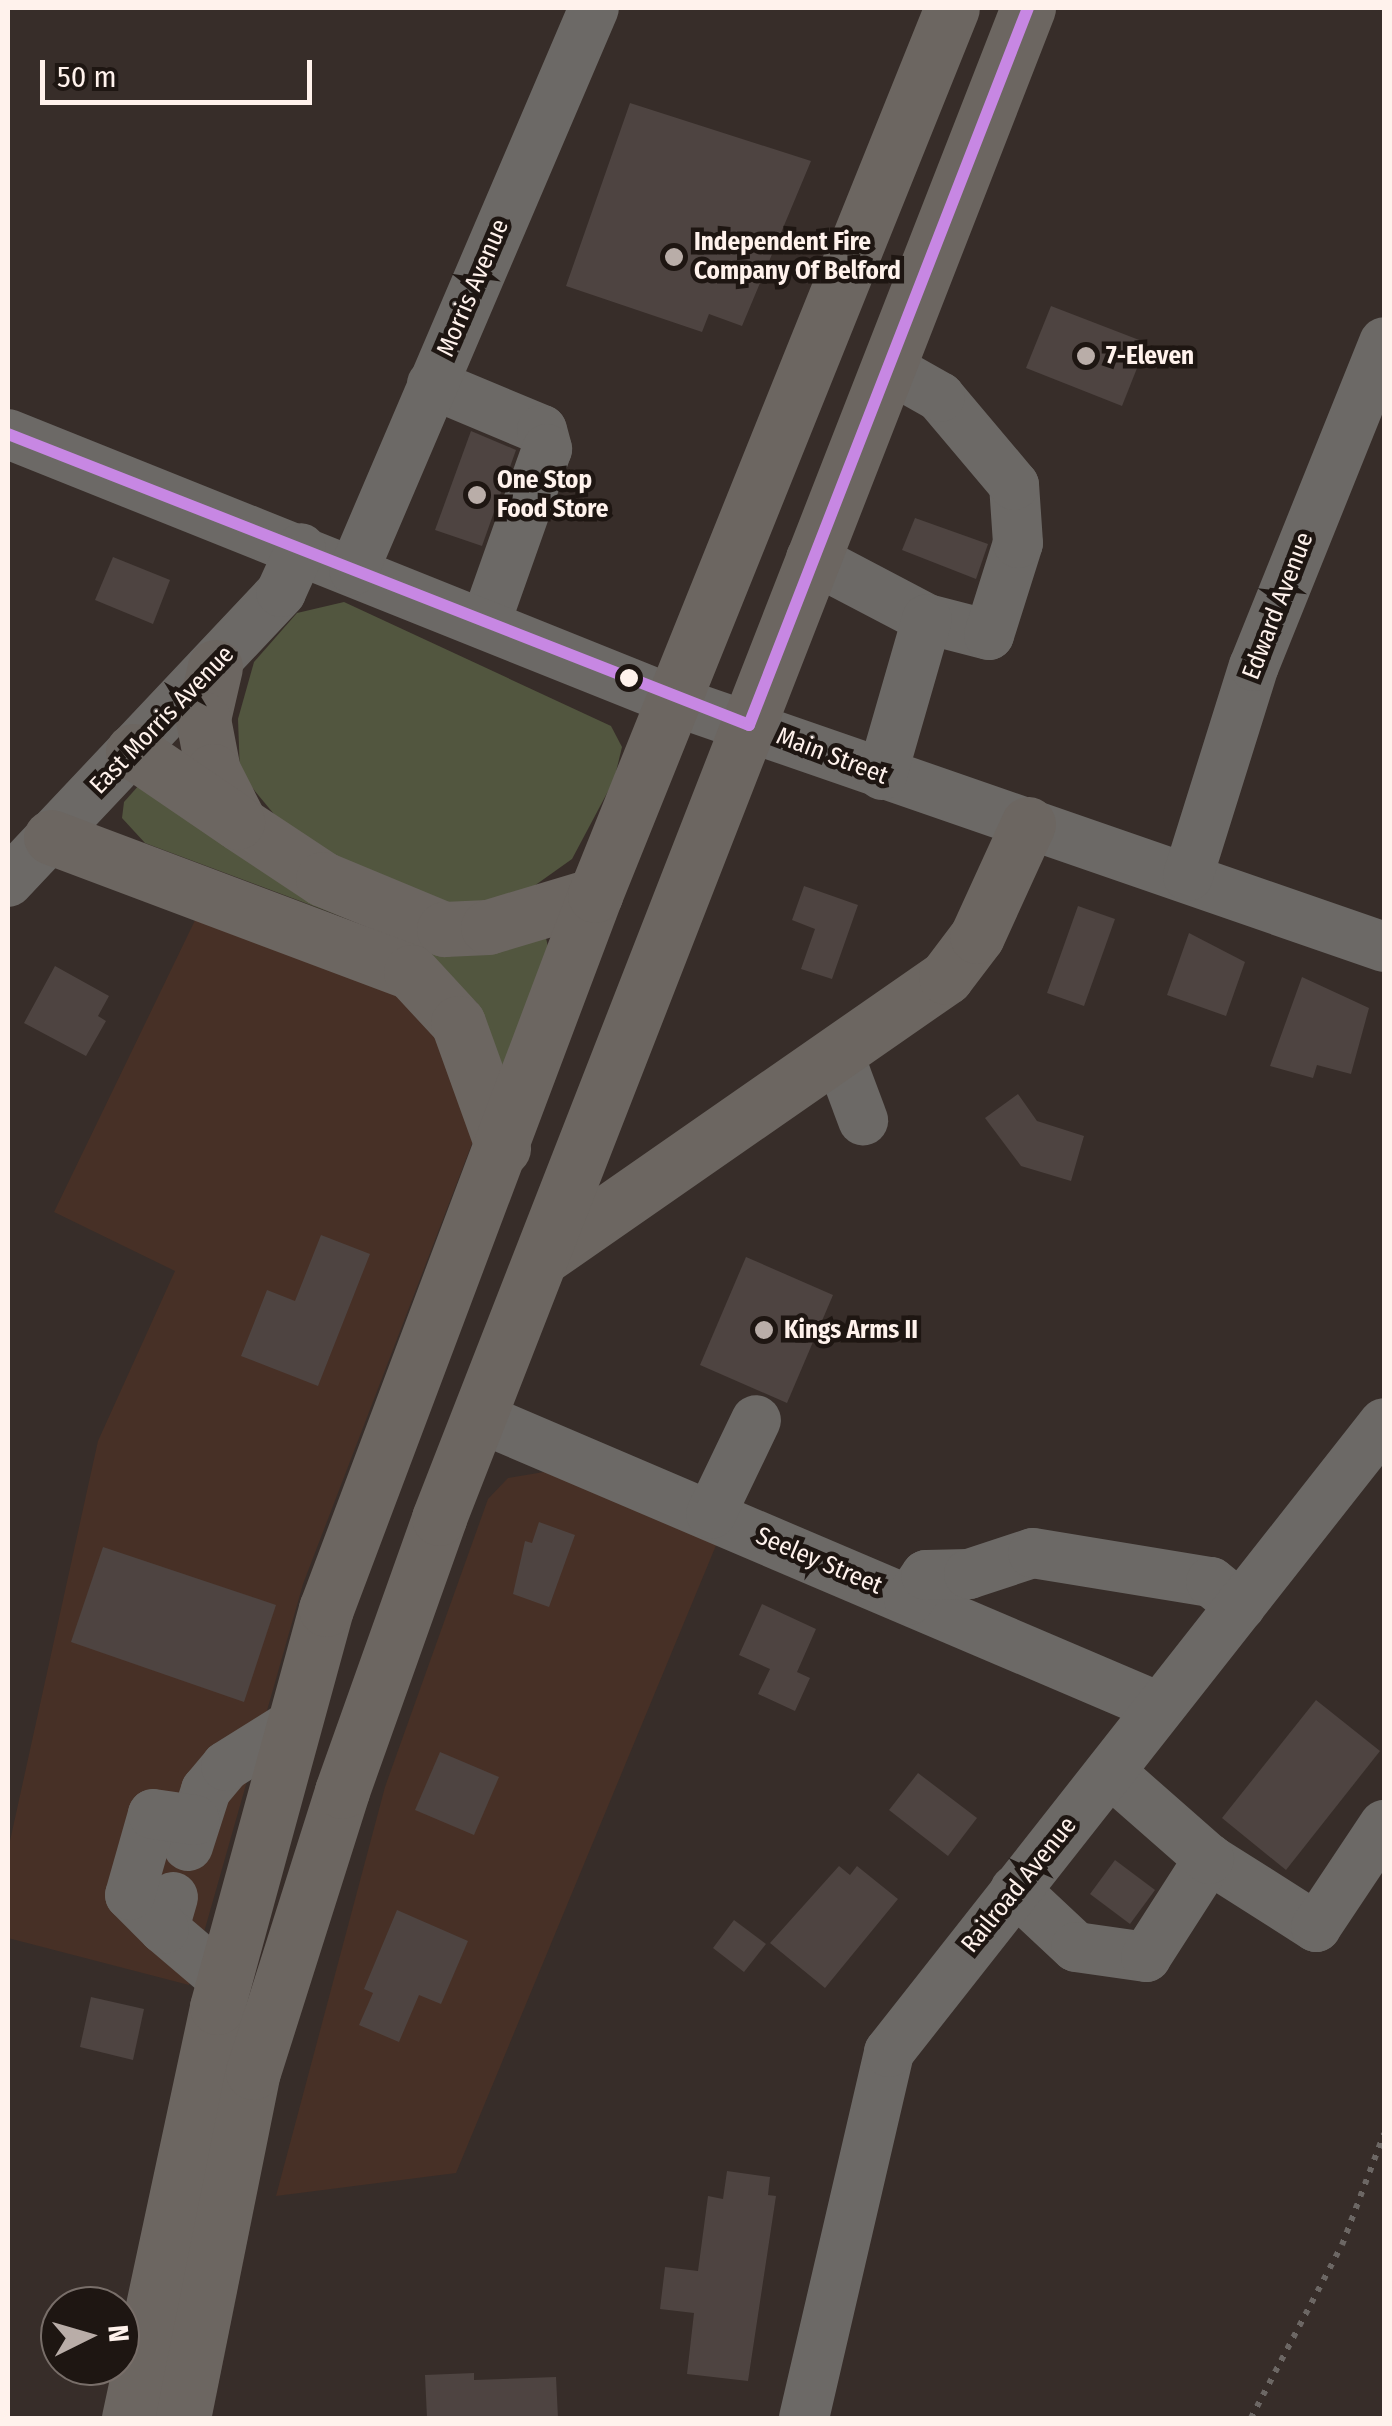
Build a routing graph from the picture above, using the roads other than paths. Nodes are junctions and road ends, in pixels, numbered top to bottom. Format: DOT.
graph roads {
  1 [pos="594,8"];
  2 [pos="952,8"];
  3 [pos="1028,8"];
  4 [pos="1384,342"];
  5 [pos="887,368"];
  6 [pos="432,384"];
  7 [pos="8,434"];
  8 [pos="301,548"];
  9 [pos="811,558"];
  10 [pos="354,570"];
  11 [pos="927,618"];
  12 [pos="485,624"];
  13 [pos="215,667"];
  14 [pos="676,702"];
  15 [pos="749,725"];
  16 [pos="133,750"];
  17 [pos="882,776"];
  18 [pos="240,824"];
  19 [pos="1028,824"];
  20 [pos="51,836"];
  21 [pos="1188,876"];
  22 [pos="8,882"];
  23 [pos="595,895"];
  24 [pos="1384,947"];
  25 [pos="838,1052"];
  26 [pos="863,1120"];
  27 [pos="503,1148"];
  28 [pos="546,1255"];
  29 [pos="478,1417"];
  30 [pos="756,1420"];
  31 [pos="1384,1423"];
  32 [pos="711,1514"];
  33 [pos="909,1600"];
  34 [pos="1241,1606"];
  35 [pos="1159,1707"];
  36 [pos="290,1726"];
  37 [pos="1110,1772"];
  38 [pos="1384,1825"];
  39 [pos="1209,1859"];
  40 [pos="1015,1890"];
  41 [pos="224,1980"];
  42 [pos="129,2418"];
  43 [pos="184,2418"];
  44 [pos="804,2418"];
  1 -- 6 [label="street, Morris Avenue"];
  2 -- 14 [label="highway"];
  3 -- 5 [label="highway"];
  4 -- 21 [label="street, Edward Avenue"];
  5 -- 9 [label="highway"];
  5 -- 11 [label="street"];
  6 -- 10 [label="street, Morris Avenue"];
  6 -- 12 [label="street"];
  7 -- 8 [label="street, Main Street"];
  8 -- 10 [label="street, Main Street"];
  8 -- 13 [label="street, East Morris Avenue"];
  9 -- 11 [label="street"];
  9 -- 15 [label="highway"];
  10 -- 12 [label="street, Main Street"];
  11 -- 17 [label="street"];
  12 -- 14 [label="street, Main Street"];
  13 -- 16 [label="street, East Morris Avenue"];
  13 -- 18 [label="highway"];
  14 -- 15 [label="street, Main Street"];
  14 -- 23 [label="highway"];
  15 -- 17 [label="street, Main Street"];
  15 -- 28 [label="highway"];
  16 -- 18 [label="highway"];
  16 -- 20 [label="street, East Morris Avenue"];
  17 -- 19 [label="street, Main Street"];
  18 -- 23 [label="highway"];
  19 -- 21 [label="street, Main Street"];
  19 -- 25 [label="highway"];
  20 -- 22 [label="street, East Morris Avenue"];
  20 -- 27 [label="highway"];
  21 -- 24 [label="street, Main Street"];
  23 -- 27 [label="highway"];
  25 -- 26 [label="street"];
  25 -- 28 [label="highway"];
  27 -- 36 [label="highway"];
  28 -- 29 [label="highway"];
  29 -- 32 [label="street, Seeley Street"];
  29 -- 43 [label="highway"];
  30 -- 32 [label="street"];
  31 -- 34 [label="street, Railroad Avenue"];
  32 -- 33 [label="street, Seeley Street"];
  33 -- 34 [label="street"];
  33 -- 35 [label="street, Seeley Street"];
  34 -- 35 [label="street, Railroad Avenue"];
  35 -- 37 [label="street, Railroad Avenue"];
  36 -- 41 [label="highway"];
  36 -- 41 [label="street"];
  37 -- 39 [label="street"];
  37 -- 40 [label="street, Railroad Avenue"];
  38 -- 39 [label="street"];
  39 -- 40 [label="street"];
  40 -- 44 [label="street, Railroad Avenue"];
  41 -- 42 [label="highway"];
}
